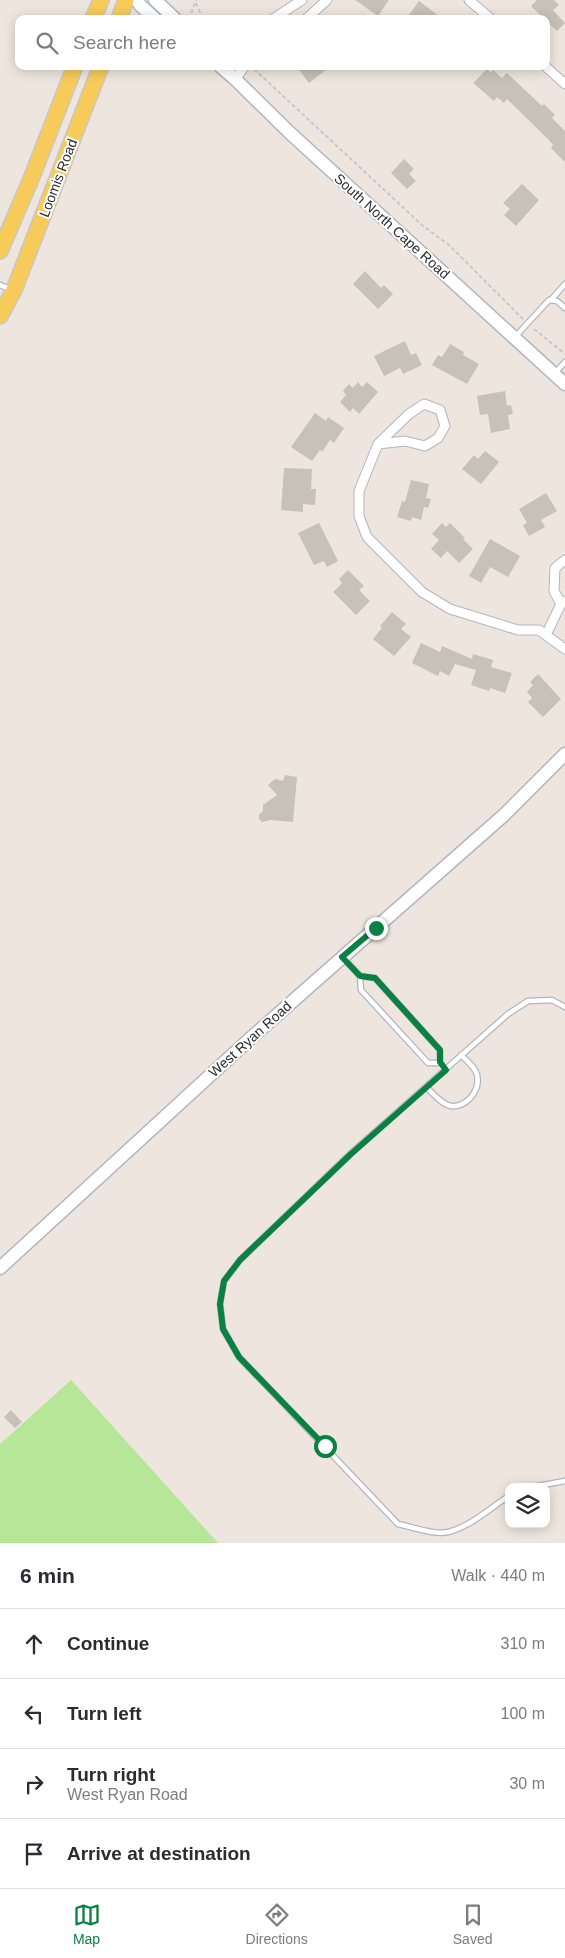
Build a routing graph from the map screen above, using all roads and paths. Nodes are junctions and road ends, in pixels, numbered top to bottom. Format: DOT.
graph roads {
  1 [pos="100,0"];
  2 [pos="126,0"];
  3 [pos="137,0"];
  4 [pos="155,0"];
  5 [pos="302,0"];
  6 [pos="327,0"];
  7 [pos="469,0"];
  8 [pos="196,2"];
  9 [pos="94,15"];
  10 [pos="120,15"];
  11 [pos="151,15"];
  12 [pos="171,15"];
  13 [pos="191,15"];
  14 [pos="201,15"];
  15 [pos="279,15"];
  16 [pos="310,15"];
  17 [pos="486,15"];
  18 [pos="72,70"];
  19 [pos="101,70"];
  20 [pos="225,70"];
  21 [pos="242,70"];
  22 [pos="549,70"];
  23 [pos="256,71"];
  24 [pos="235,79"];
  25 [pos="565,84"];
  26 [pos="0,251"];
  27 [pos="565,284"];
  28 [pos="7,288"];
  29 [pos="551,300"];
  30 [pos="565,308"];
  31 [pos="0,316"];
  32 [pos="528,323"];
  33 [pos="515,338"];
  34 [pos="565,354"];
  35 [pos="565,362"];
  36 [pos="554,374"];
  37 [pos="565,384"];
  38 [pos="378,444"];
  39 [pos="565,560"];
  40 [pos="563,602"];
  41 [pos="546,636"];
  42 [pos="565,649"];
  43 [pos="565,754"];
  44 [pos="342,957"];
  45 [pos="360,976"];
  46 [pos="565,1007"];
  47 [pos="461,1055"];
  48 [pos="440,1062"];
  49 [pos="446,1070"];
  50 [pos="426,1087"];
  51 [pos="0,1268"];
  52 [pos="565,1482"];
  53 [pos="550,1484"];
  54 [pos="505,1499"];
  1 -- 9 [label="main road"];
  2 -- 10 [label="main road"];
  3 -- 11 [label="street"];
  4 -- 12 [label="street"];
  5 -- 15 [label="street"];
  6 -- 16 [label="street"];
  7 -- 17 [label="street"];
  8 -- 13 [label="path"];
  8 -- 14 [label="path"];
  18 -- 26 [label="main road, Loomis Road"];
  19 -- 28 [label="main road, Loomis Road"];
  20 -- 24 [label="street, South North Cape Road"];
  21 -- 24 [label="street"];
  22 -- 25 [label="street"];
  23 -- 32 [label="path"];
  24 -- 33 [label="street, South North Cape Road"];
  27 -- 29 [label="lane"];
  28 -- 31 [label="main road, Loomis Road"];
  29 -- 30 [label="lane"];
  29 -- 32 [label="lane"];
  32 -- 33 [label="lane"];
  32 -- 34 [label="path"];
  33 -- 36 [label="street, South North Cape Road"];
  35 -- 36 [label="lane"];
  36 -- 37 [label="street, South North Cape Road"];
  38 -- 38 [label="street"];
  38 -- 41 [label="street"];
  39 -- 40 [label="street"];
  40 -- 41 [label="street"];
  41 -- 42 [label="street"];
  43 -- 44 [label="street, West Ryan Road"];
  44 -- 45 [label="lane"];
  44 -- 51 [label="street, West Ryan Road"];
  45 -- 48 [label="lane"];
  45 -- 48 [label="lane"];
  46 -- 47 [label="lane"];
  47 -- 49 [label="lane"];
  47 -- 50 [label="lane"];
  48 -- 49 [label="lane"];
  49 -- 50 [label="lane"];
  50 -- 54 [label="lane"];
  52 -- 53 [label="lane"];
}
